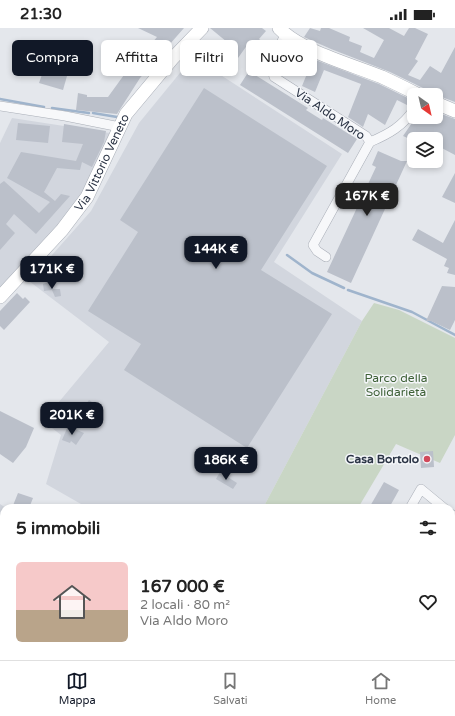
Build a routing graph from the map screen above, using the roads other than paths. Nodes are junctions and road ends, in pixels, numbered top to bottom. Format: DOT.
graph roads {
  1 [pos="202,28"];
  2 [pos="282,31"];
  3 [pos="407,89"];
  4 [pos="443,105"];
  5 [pos="0,106"];
  6 [pos="455,111"];
  7 [pos="407,119"];
  8 [pos="120,127"];
  9 [pos="370,142"];
  10 [pos="326,257"];
  11 [pos="0,297"];
  12 [pos="412,504"];
  13 [pos="439,504"];
  1 -- 8 [label="street, Via Vittorio Veneto"];
  2 -- 3 [label="street"];
  2 -- 9 [label="street, Via Aldo Moro"];
  4 -- 6 [label="street"];
  5 -- 8 [label="street"];
  7 -- 9 [label="street"];
  8 -- 11 [label="street, Via Vittorio Veneto"];
  9 -- 10 [label="street, Via Aldo Moro"];
  12 -- 13 [label="street"];
}
